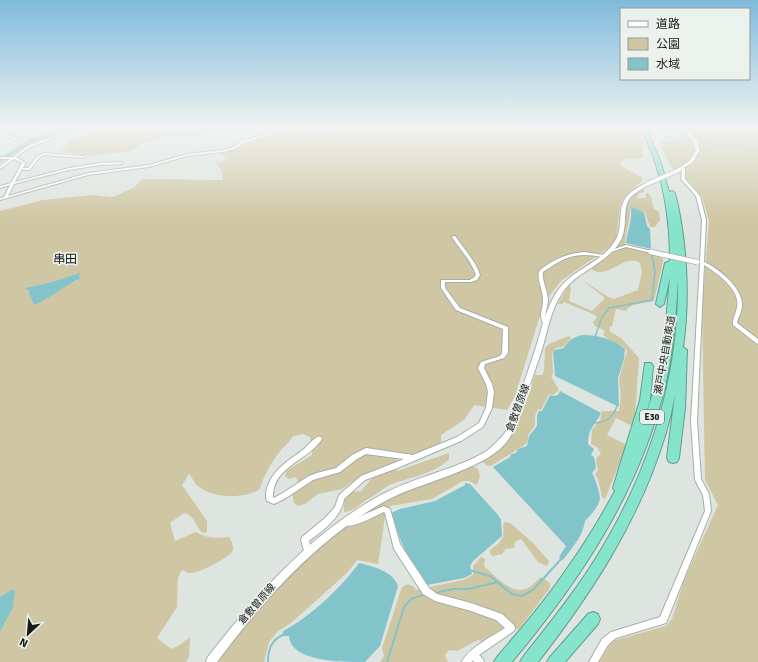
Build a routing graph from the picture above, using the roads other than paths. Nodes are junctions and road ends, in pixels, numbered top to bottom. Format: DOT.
graph roads {
  1 [pos="12,159"];
  2 [pos="15,159"];
  3 [pos="36,159"];
  4 [pos="174,159"];
  5 [pos="657,159"];
  6 [pos="660,159"];
  7 [pos="694,159"];
  8 [pos="24,163"];
  9 [pos="110,163"];
  10 [pos="121,163"];
  11 [pos="0,168"];
  12 [pos="24,169"];
  13 [pos="681,169"];
  14 [pos="117,170"];
  15 [pos="19,175"];
  16 [pos="12,184"];
  17 [pos="0,187"];
  18 [pos="5,198"];
  19 [pos="0,199"];
  20 [pos="454,237"];
  21 [pos="674,248"];
  22 [pos="611,251"];
  23 [pos="603,256"];
  24 [pos="699,262"];
  25 [pos="660,304"];
  26 [pos="681,319"];
  27 [pos="546,324"];
  28 [pos="758,342"];
  29 [pos="648,366"];
  30 [pos="319,439"];
  31 [pos="415,458"];
  32 [pos="673,458"];
  33 [pos="610,514"];
  34 [pos="344,523"];
  35 [pos="308,551"];
  36 [pos="593,619"];
  37 [pos="476,658"];
  38 [pos="211,662"];
  39 [pos="466,662"];
  40 [pos="502,662"];
  41 [pos="528,662"];
  42 [pos="555,662"];
  43 [pos="593,662"];
  1 -- 11 [label="street"];
  2 -- 8 [label="street"];
  3 -- 12 [label="street"];
  4 -- 14 [label="street"];
  5 -- 21 [label="highway, 瀬戸中央自動車道 / E30"];
  6 -- 26 [label="highway, 瀬戸中央自動車道 / E30"];
  7 -- 13 [label="street"];
  8 -- 12 [label="street"];
  8 -- 15 [label="street"];
  9 -- 10 [label="street"];
  9 -- 14 [label="street"];
  9 -- 16 [label="street"];
  12 -- 15 [label="street"];
  13 -- 22 [label="street, bridge"];
  13 -- 24 [label="street"];
  14 -- 18 [label="street"];
  15 -- 16 [label="street"];
  16 -- 17 [label="street"];
  16 -- 18 [label="street"];
  18 -- 19 [label="street"];
  20 -- 31 [label="street"];
  21 -- 25 [label="highway"];
  21 -- 33 [label="highway, 瀬戸中央自動車道 / E30"];
  22 -- 23 [label="street, 倉敷曽原線"];
  22 -- 24 [label="street, bridge"];
  23 -- 27 [label="street, 倉敷曽原線"];
  23 -- 27 [label="street"];
  24 -- 28 [label="street"];
  24 -- 43 [label="street"];
  26 -- 32 [label="highway"];
  26 -- 41 [label="highway, 瀬戸中央自動車道 / E30"];
  27 -- 34 [label="street, 倉敷曽原線"];
  29 -- 33 [label="highway"];
  30 -- 31 [label="street"];
  31 -- 35 [label="street"];
  33 -- 40 [label="highway, 瀬戸中央自動車道 / E30"];
  34 -- 35 [label="street, 倉敷曽原線"];
  34 -- 37 [label="street"];
  35 -- 38 [label="street, 倉敷曽原線"];
  36 -- 42 [label="highway"];
  37 -- 39 [label="street"];
}
